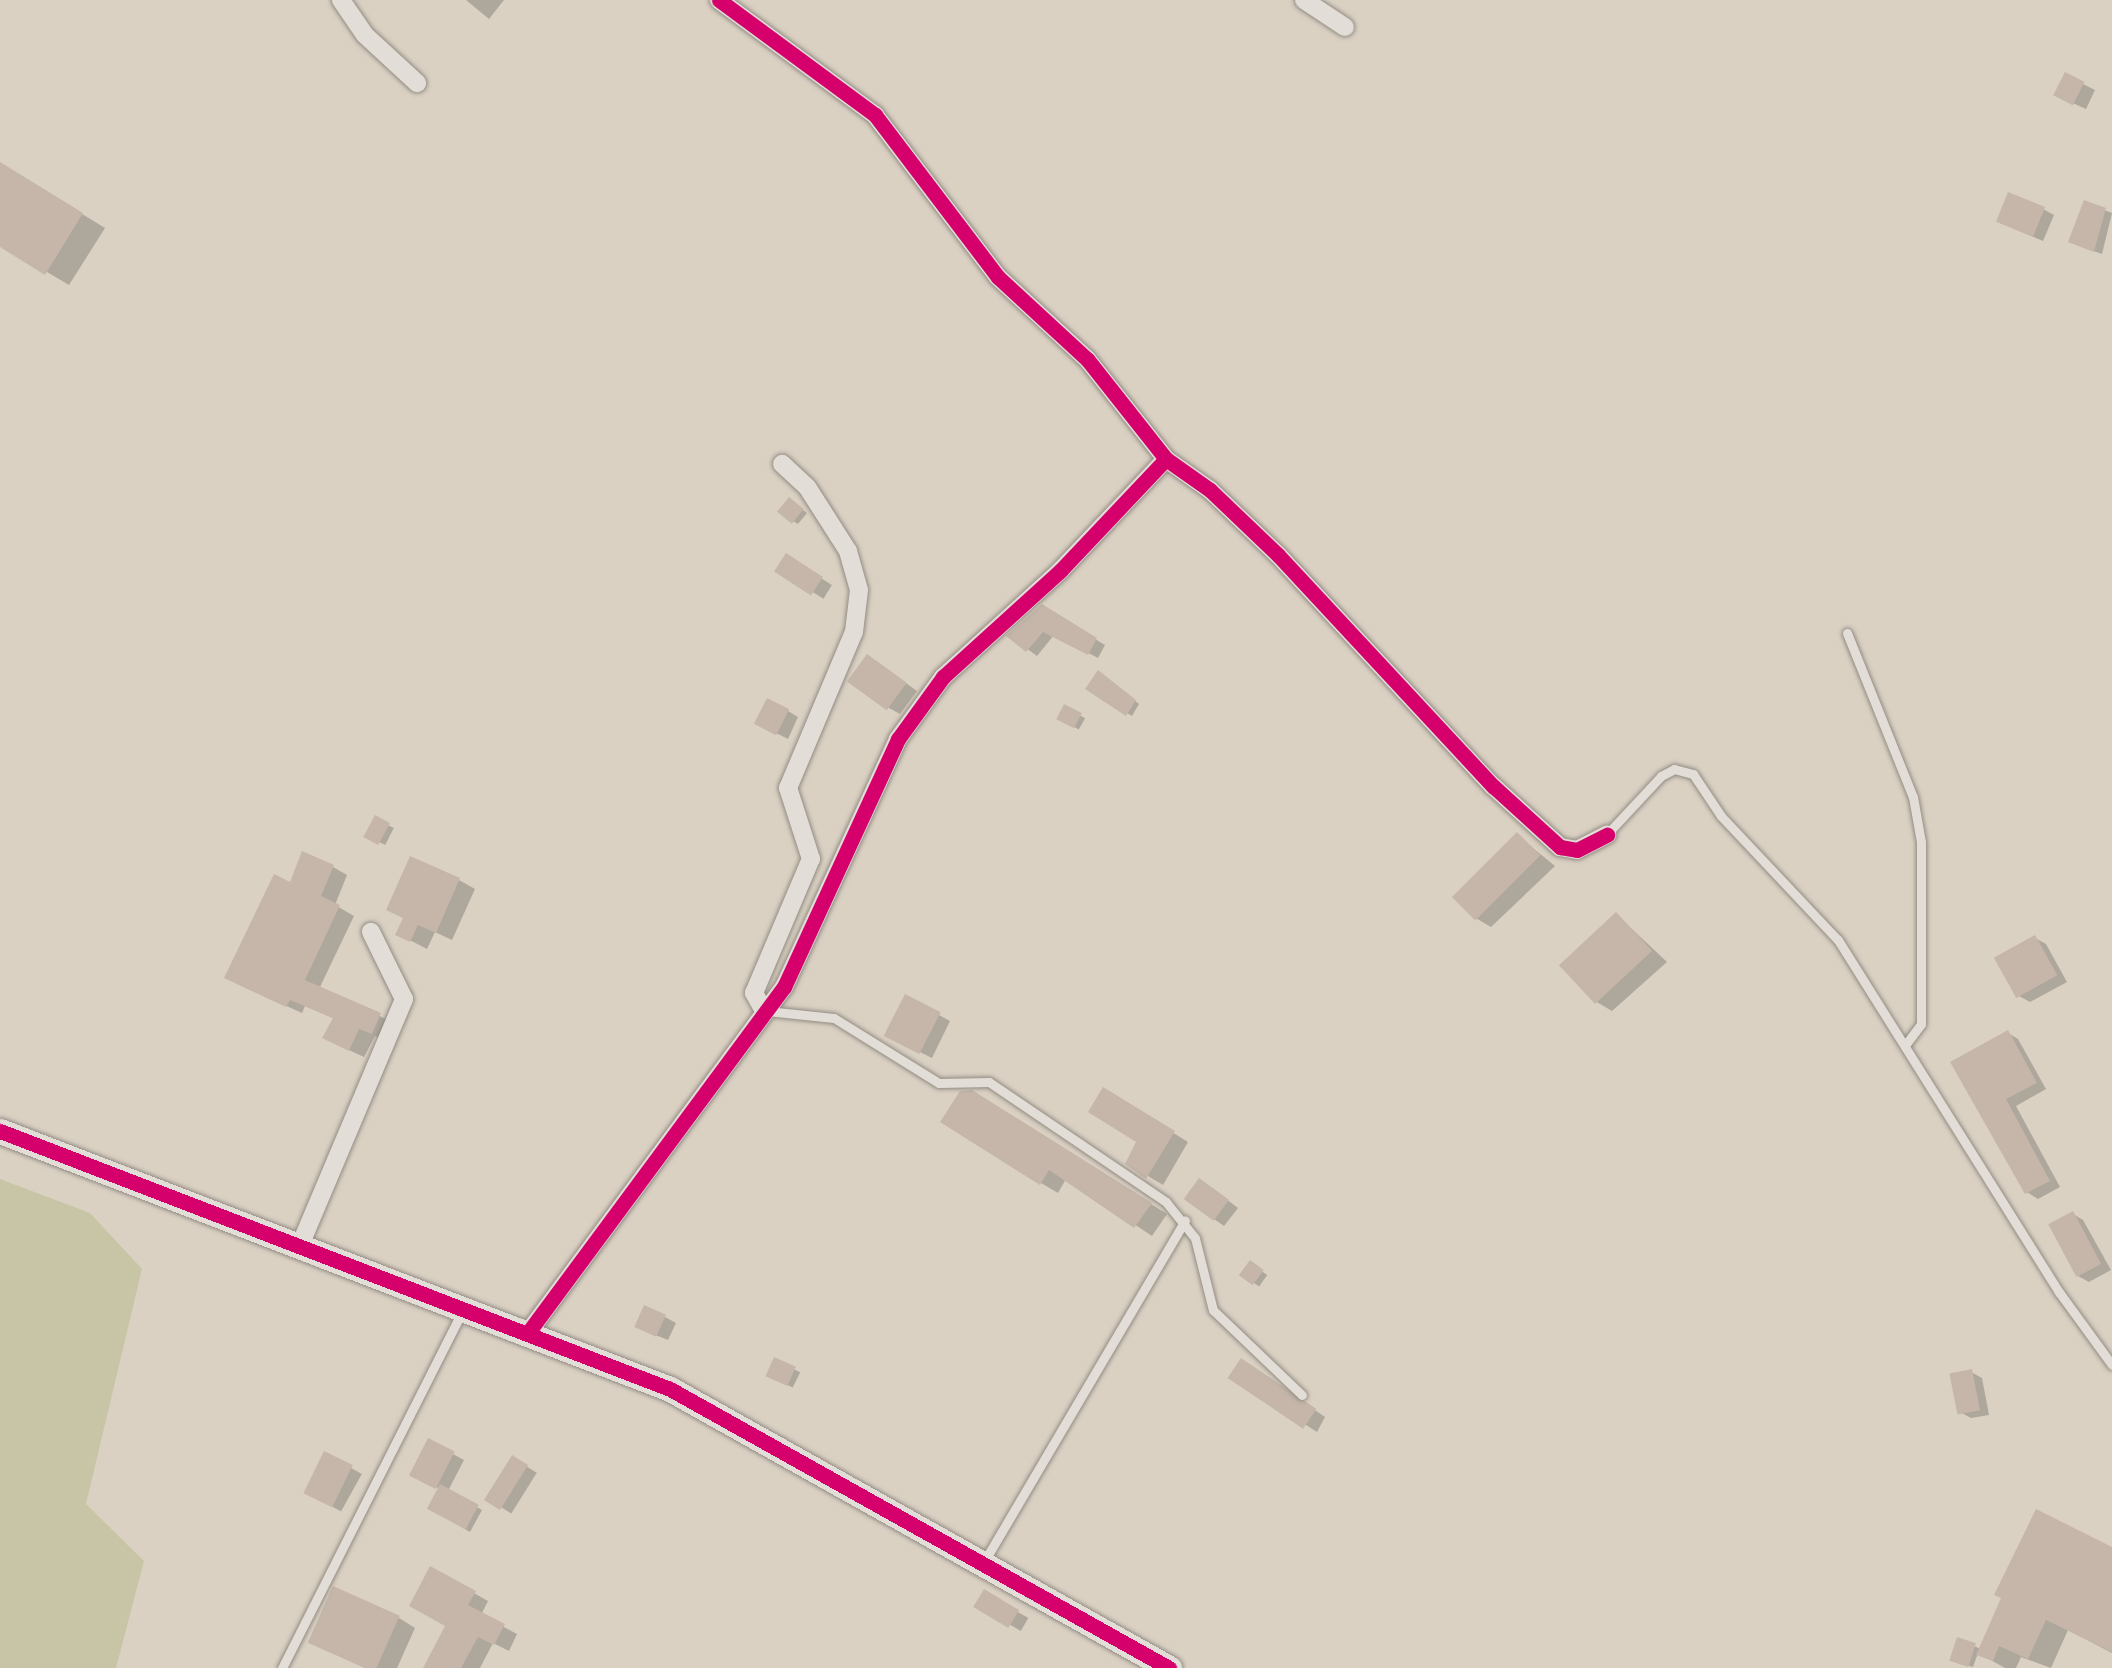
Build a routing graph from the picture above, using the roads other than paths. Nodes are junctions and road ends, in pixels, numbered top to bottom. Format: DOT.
graph roads {
  1 [pos="342,0"];
  2 [pos="719,0"];
  3 [pos="1304,0"];
  4 [pos="1345,26"];
  5 [pos="417,83"];
  6 [pos="1166,458"];
  7 [pos="782,464"];
  8 [pos="1848,633"];
  9 [pos="1607,834"];
  10 [pos="371,932"];
  11 [pos="764,1011"];
  12 [pos="1906,1044"];
  13 [pos="0,1131"];
  14 [pos="1185,1221"];
  15 [pos="301,1243"];
  16 [pos="464,1307"];
  17 [pos="530,1330"];
  18 [pos="2112,1365"];
  19 [pos="1302,1395"];
  20 [pos="985,1560"];
  21 [pos="282,1668"];
  22 [pos="1170,1668"];
  1 -- 5 [label="street"];
  2 -- 6 [label="street"];
  3 -- 4 [label="street"];
  6 -- 9 [label="street"];
  6 -- 11 [label="street"];
  7 -- 11 [label="street"];
  8 -- 12 [label="lane"];
  9 -- 12 [label="lane"];
  10 -- 15 [label="street"];
  11 -- 14 [label="lane"];
  11 -- 17 [label="street"];
  12 -- 18 [label="lane"];
  13 -- 15 [label="street"];
  14 -- 19 [label="lane"];
  14 -- 20 [label="lane"];
  15 -- 16 [label="street"];
  16 -- 17 [label="street"];
  16 -- 21 [label="lane"];
  17 -- 20 [label="street"];
  20 -- 22 [label="street"];
}
